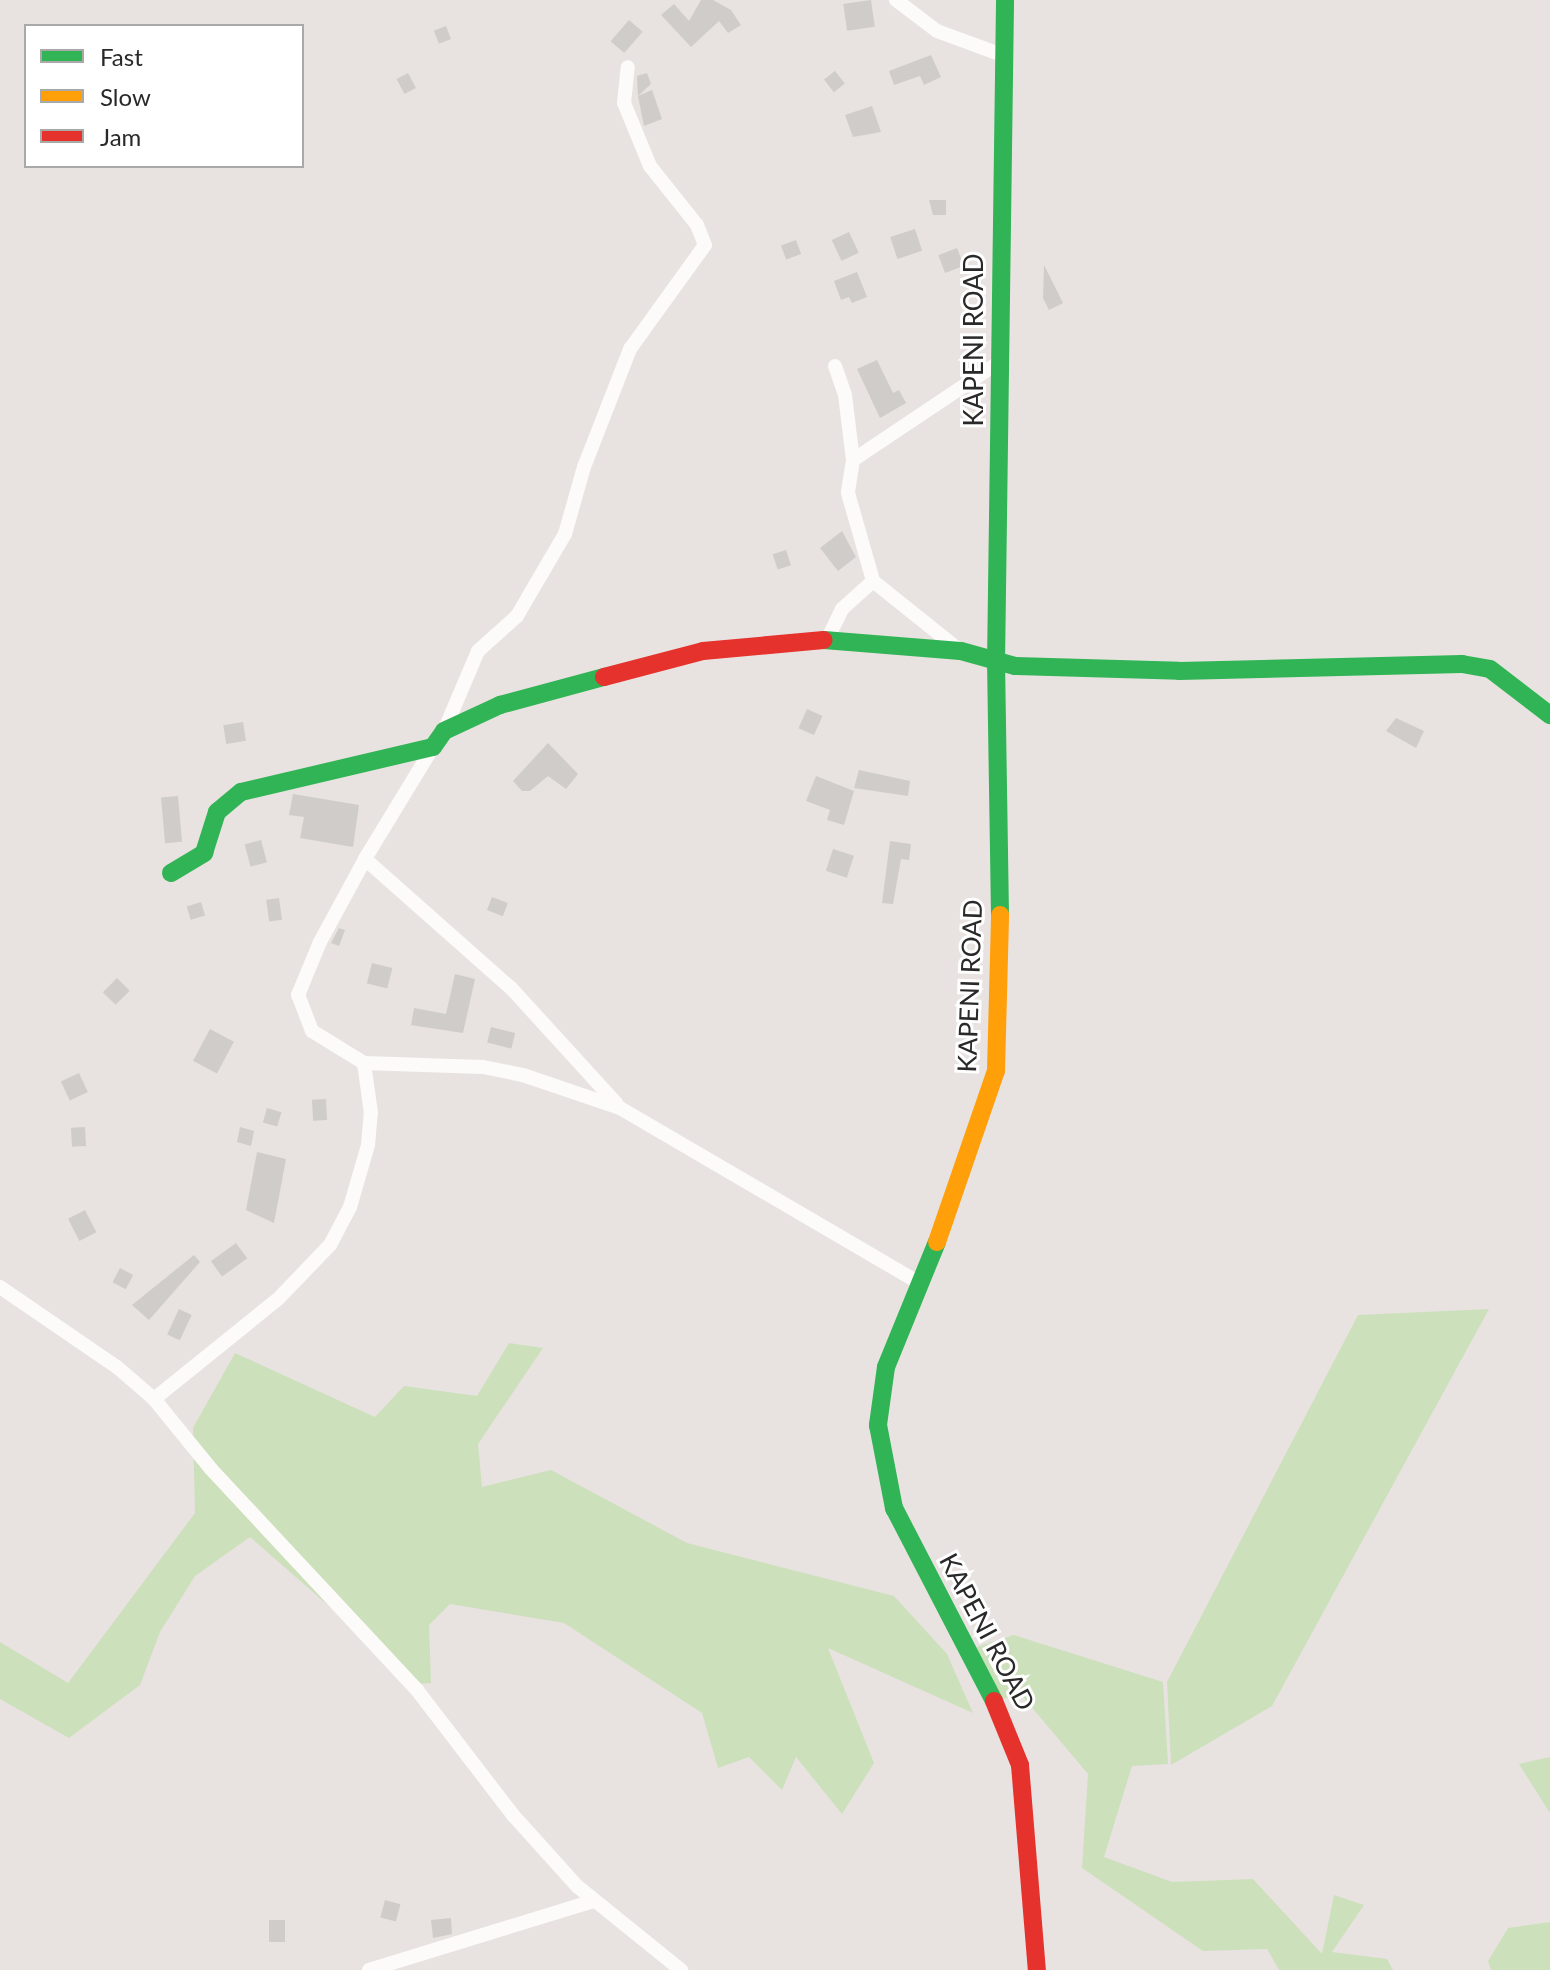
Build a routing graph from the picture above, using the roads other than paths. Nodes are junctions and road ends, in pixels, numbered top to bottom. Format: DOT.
graph roads {
  1 [pos="896,0"];
  2 [pos="1005,0"];
  3 [pos="1005,56"];
  4 [pos="628,67"];
  5 [pos="1001,361"];
  6 [pos="835,366"];
  7 [pos="853,460"];
  8 [pos="873,581"];
  9 [pos="827,640"];
  10 [pos="961,651"];
  11 [pos="996,664"];
  12 [pos="1550,715"];
  13 [pos="438,739"];
  14 [pos="365,859"];
  15 [pos="171,873"];
  16 [pos="364,1063"];
  17 [pos="620,1108"];
  18 [pos="919,1283"];
  19 [pos="0,1287"];
  20 [pos="154,1399"];
  21 [pos="593,1901"];
  22 [pos="369,1970"];
  23 [pos="681,1970"];
  24 [pos="1037,1970"];
  1 -- 3 [label="street"];
  2 -- 3 [label="main road, KAPENI ROAD"];
  3 -- 5 [label="main road, KAPENI ROAD"];
  4 -- 13 [label="street"];
  5 -- 7 [label="street"];
  5 -- 11 [label="main road, KAPENI ROAD"];
  6 -- 7 [label="street"];
  7 -- 8 [label="street"];
  8 -- 9 [label="street"];
  8 -- 10 [label="street"];
  9 -- 10 [label="main road"];
  9 -- 13 [label="main road"];
  10 -- 11 [label="main road"];
  11 -- 12 [label="main road"];
  11 -- 18 [label="main road, KAPENI ROAD"];
  13 -- 14 [label="street"];
  13 -- 15 [label="main road"];
  14 -- 16 [label="street"];
  14 -- 17 [label="street"];
  16 -- 17 [label="street"];
  16 -- 20 [label="street"];
  17 -- 18 [label="street"];
  18 -- 24 [label="main road, KAPENI ROAD"];
  19 -- 20 [label="street"];
  20 -- 21 [label="street"];
  21 -- 22 [label="street"];
  21 -- 23 [label="street"];
}
